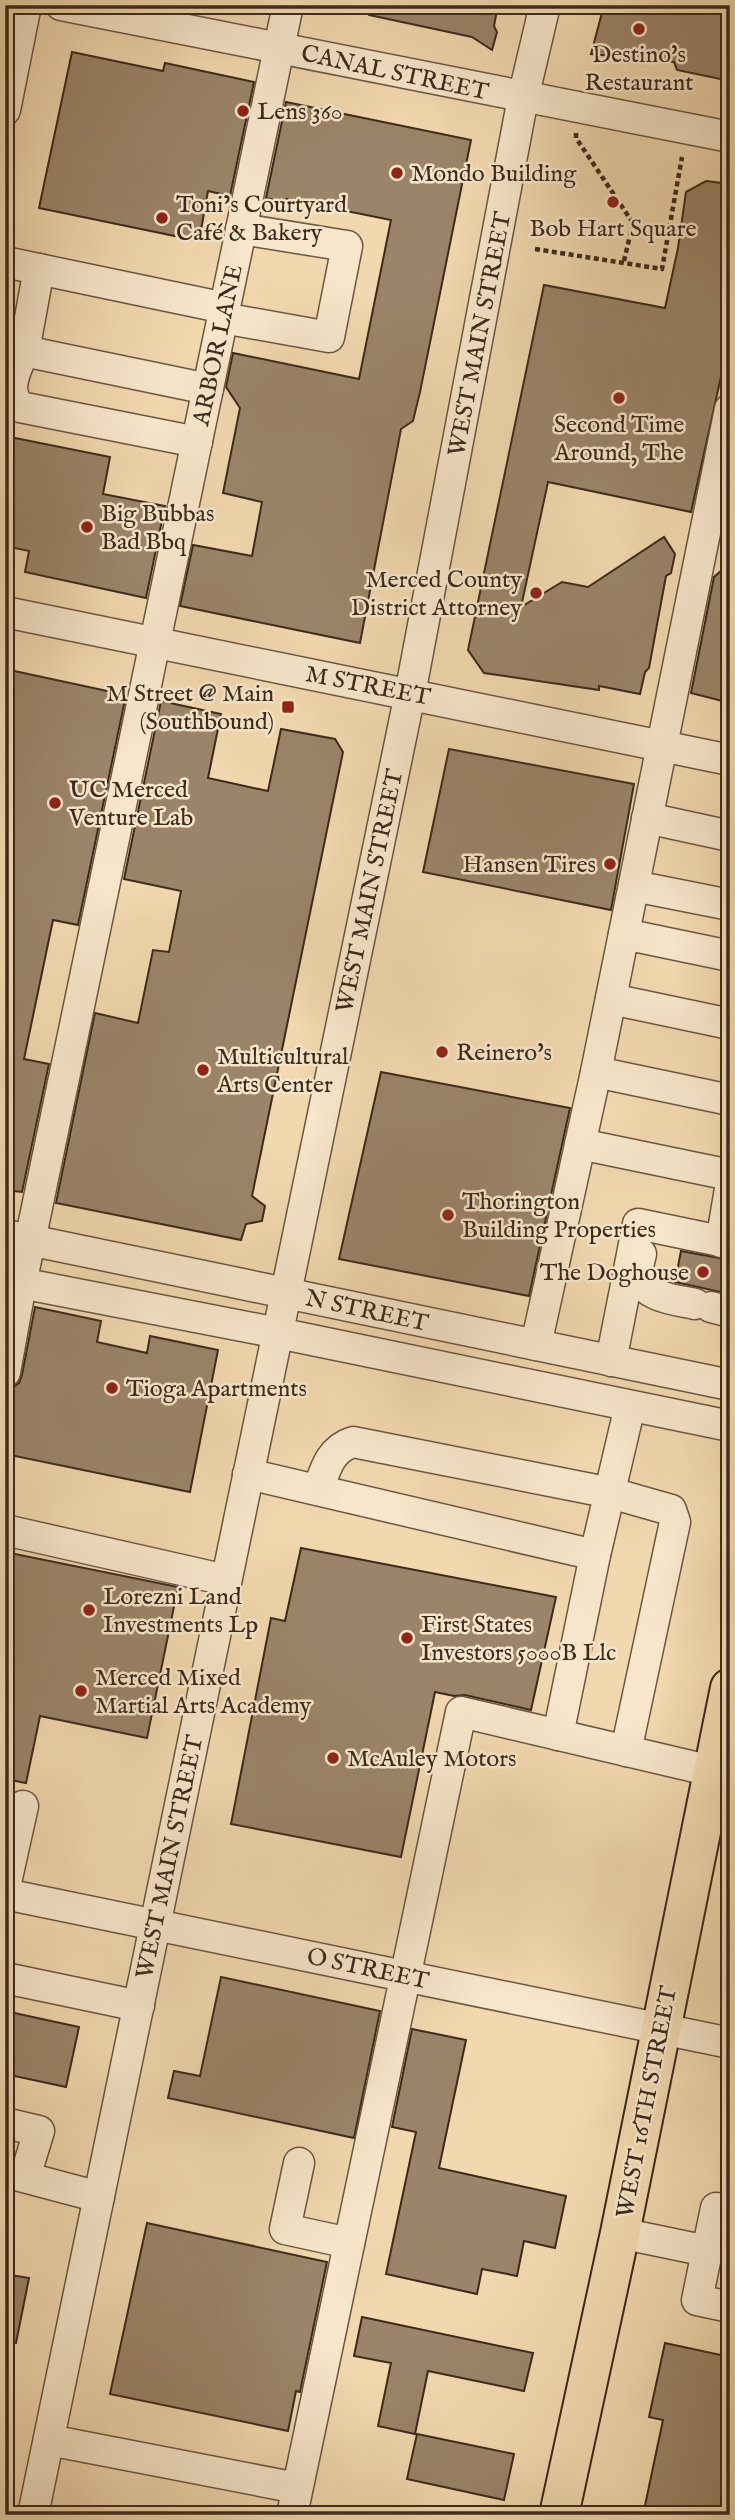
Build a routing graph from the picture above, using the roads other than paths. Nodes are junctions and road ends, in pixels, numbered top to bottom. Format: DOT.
graph roads {
  1 [pos="26,5"];
  2 [pos="61,5"];
  3 [pos="288,5"];
  4 [pos="545,5"];
  5 [pos="280,48"];
  6 [pos="523,98"];
  7 [pos="5,110"];
  8 [pos="730,137"];
  9 [pos="242,229"];
  10 [pos="5,262"];
  11 [pos="39,269"];
  12 [pos="224,313"];
  13 [pos="24,351"];
  14 [pos="208,389"];
  15 [pos="13,396"];
  16 [pos="730,409"];
  17 [pos="197,442"];
  18 [pos="725,459"];
  19 [pos="5,612"];
  20 [pos="155,642"];
  21 [pos="410,694"];
  22 [pos="661,747"];
  23 [pos="730,760"];
  24 [pos="647,818"];
  25 [pos="730,836"];
  26 [pos="634,886"];
  27 [pos="730,905"];
  28 [pos="624,934"];
  29 [pos="730,957"];
  30 [pos="611,999"];
  31 [pos="730,1024"];
  32 [pos="596,1072"];
  33 [pos="730,1100"];
  34 [pos="580,1144"];
  35 [pos="730,1175"];
  36 [pos="730,1189"];
  37 [pos="18,1237"];
  38 [pos="727,1246"];
  39 [pos="13,1282"];
  40 [pos="286,1293"];
  41 [pos="712,1308"];
  42 [pos="278,1333"];
  43 [pos="536,1345"];
  44 [pos="611,1361"];
  45 [pos="5,1372"];
  46 [pos="730,1385"];
  47 [pos="631,1406"];
  48 [pos="730,1426"];
  49 [pos="248,1474"];
  50 [pos="318,1490"];
  51 [pos="611,1493"];
  52 [pos="5,1530"];
  53 [pos="595,1555"];
  54 [pos="226,1580"];
  55 [pos="730,1688"];
  56 [pos="558,1735"];
  57 [pos="626,1751"];
  58 [pos="721,1752"];
  59 [pos="23,1806"];
  60 [pos="5,1886"];
  61 [pos="5,1894"];
  62 [pos="155,1925"];
  63 [pos="405,1976"];
  64 [pos="5,1978"];
  65 [pos="139,2006"];
  66 [pos="661,2028"];
  67 [pos="730,2043"];
  68 [pos="5,2123"];
  69 [pos="299,2163"];
  70 [pos="15,2174"];
  71 [pos="99,2197"];
  72 [pos="730,2211"];
  73 [pos="620,2233"];
  74 [pos="349,2244"];
  75 [pos="707,2251"];
  76 [pos="730,2307"];
  77 [pos="49,2440"];
  78 [pos="294,2502"];
  79 [pos="33,2515"];
  80 [pos="559,2515"];
  1 -- 7 [label="street"];
  2 -- 5 [label="street, CANAL STREET"];
  3 -- 5 [label="street, ARBOR LANE"];
  4 -- 6 [label="street, WEST MAIN STREET"];
  5 -- 6 [label="street, CANAL STREET"];
  5 -- 9 [label="street, ARBOR LANE"];
  6 -- 8 [label="street, CANAL STREET"];
  6 -- 21 [label="street, WEST MAIN STREET"];
  9 -- 12 [label="street, ARBOR LANE"];
  9 -- 12 [label="street"];
  10 -- 11 [label="street"];
  11 -- 12 [label="street"];
  11 -- 13 [label="street"];
  12 -- 14 [label="street, ARBOR LANE"];
  13 -- 14 [label="street"];
  13 -- 15 [label="street"];
  14 -- 17 [label="street, ARBOR LANE"];
  15 -- 17 [label="street"];
  16 -- 18 [label="street"];
  17 -- 20 [label="street, ARBOR LANE"];
  18 -- 22 [label="street"];
  19 -- 20 [label="street, M STREET"];
  20 -- 21 [label="street, M STREET"];
  20 -- 37 [label="street, ARBOR LANE"];
  21 -- 22 [label="street, M STREET"];
  21 -- 40 [label="street, WEST MAIN STREET"];
  22 -- 23 [label="street, M STREET"];
  22 -- 24 [label="street"];
  24 -- 25 [label="street"];
  24 -- 26 [label="street"];
  26 -- 27 [label="street"];
  26 -- 28 [label="street"];
  28 -- 29 [label="street"];
  28 -- 30 [label="street"];
  30 -- 31 [label="street"];
  30 -- 32 [label="street"];
  32 -- 33 [label="street"];
  32 -- 34 [label="street"];
  34 -- 35 [label="street"];
  34 -- 43 [label="street"];
  36 -- 38 [label="street"];
  37 -- 39 [label="street, ARBOR LANE"];
  37 -- 40 [label="street, N STREET"];
  38 -- 41 [label="street"];
  38 -- 44 [label="street"];
  39 -- 42 [label="street, N STREET"];
  39 -- 45 [label="street, ARBOR LANE"];
  40 -- 42 [label="street, WEST MAIN STREET"];
  40 -- 43 [label="street, N STREET"];
  42 -- 47 [label="street, N STREET"];
  42 -- 49 [label="street, WEST MAIN STREET"];
  43 -- 44 [label="street, N STREET"];
  44 -- 46 [label="street, N STREET"];
  47 -- 48 [label="street, N STREET"];
  47 -- 51 [label="street"];
  49 -- 50 [label="street"];
  49 -- 54 [label="street, WEST MAIN STREET"];
  50 -- 51 [label="street"];
  50 -- 53 [label="street"];
  51 -- 53 [label="street"];
  51 -- 57 [label="street"];
  52 -- 54 [label="street"];
  53 -- 56 [label="street"];
  54 -- 62 [label="street, WEST MAIN STREET"];
  55 -- 58 [label="main road, WEST 16TH STREET"];
  56 -- 57 [label="street"];
  56 -- 63 [label="street"];
  57 -- 58 [label="street"];
  58 -- 66 [label="main road, WEST 16TH STREET"];
  59 -- 60 [label="street"];
  61 -- 62 [label="street, O STREET"];
  62 -- 63 [label="street, O STREET"];
  62 -- 65 [label="street, WEST MAIN STREET"];
  63 -- 66 [label="street, O STREET"];
  63 -- 74 [label="street"];
  64 -- 65 [label="street"];
  65 -- 71 [label="street, WEST MAIN STREET"];
  66 -- 67 [label="street, O STREET"];
  66 -- 73 [label="main road, WEST 16TH STREET"];
  68 -- 70 [label="street"];
  69 -- 74 [label="street"];
  70 -- 71 [label="street"];
  71 -- 77 [label="street, WEST MAIN STREET"];
  72 -- 75 [label="street"];
  73 -- 75 [label="street"];
  73 -- 80 [label="main road, WEST 16TH STREET"];
  74 -- 78 [label="street"];
  75 -- 76 [label="street"];
  77 -- 78 [label="street"];
  77 -- 79 [label="street, WEST MAIN STREET"];
}
